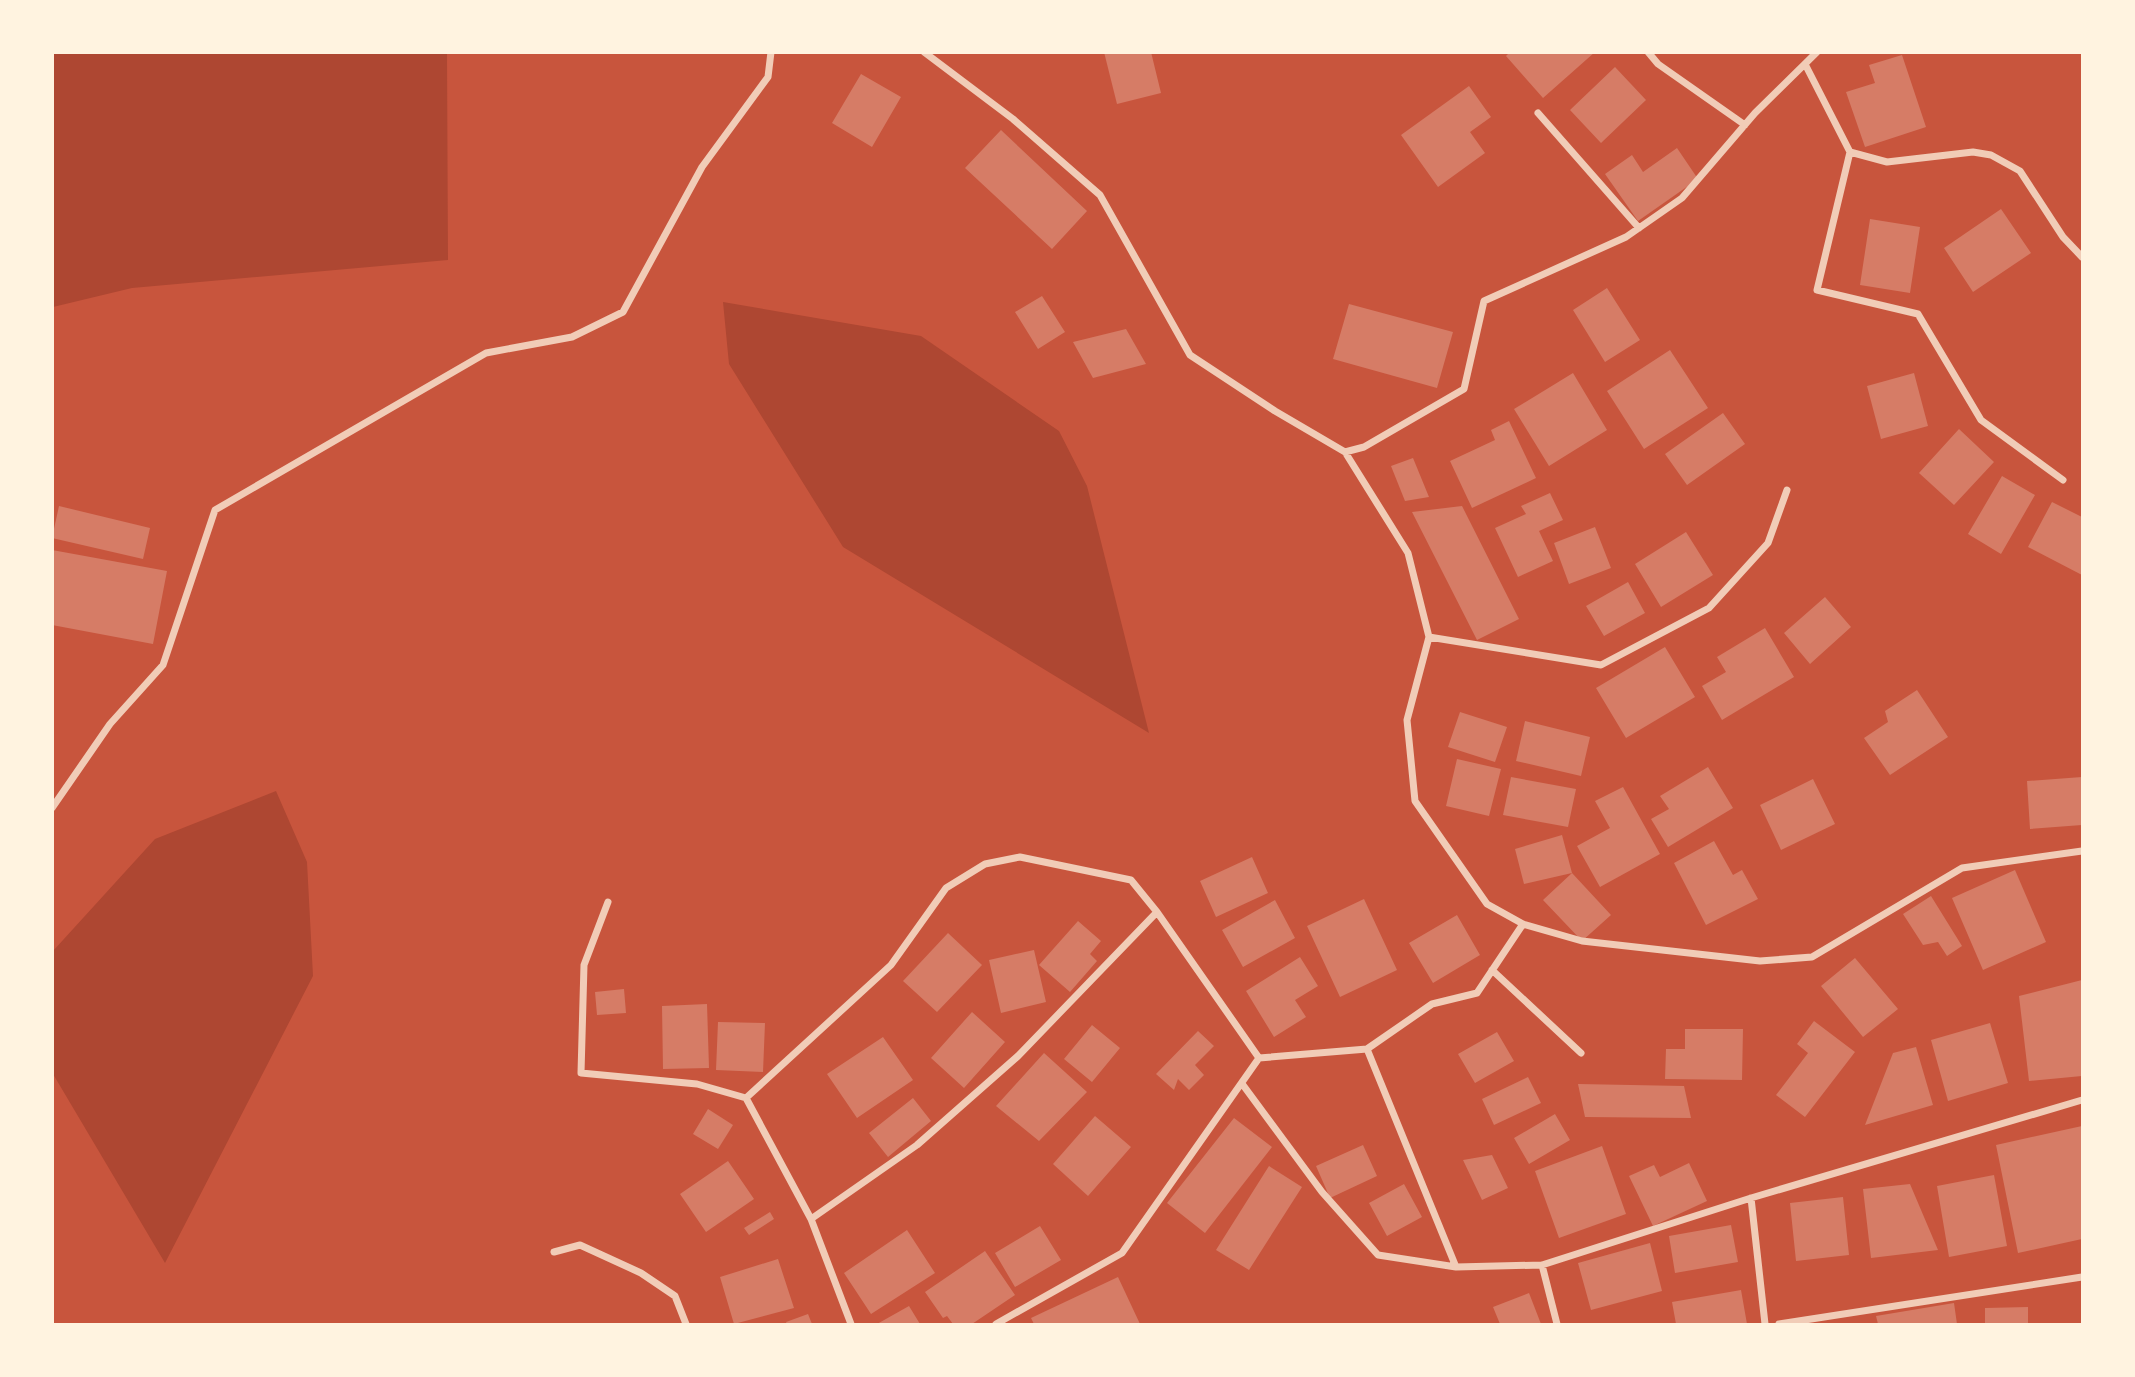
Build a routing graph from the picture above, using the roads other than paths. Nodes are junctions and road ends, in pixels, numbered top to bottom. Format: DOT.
graph roads {
  1 [pos="771,52"];
  2 [pos="924,52"];
  3 [pos="1648,52"];
  4 [pos="1817,52"];
  5 [pos="1805,64"];
  6 [pos="1538,113"];
  7 [pos="1745,125"];
  8 [pos="1850,152"];
  9 [pos="1639,228"];
  10 [pos="2082,257"];
  11 [pos="1345,452"];
  12 [pos="2063,480"];
  13 [pos="1787,490"];
  14 [pos="1429,637"];
  15 [pos="52,808"];
  16 [pos="2082,850"];
  17 [pos="608,902"];
  18 [pos="1157,912"];
  19 [pos="1523,924"];
  20 [pos="1492,971"];
  21 [pos="1367,1049"];
  22 [pos="1581,1053"];
  23 [pos="1259,1058"];
  24 [pos="1243,1085"];
  25 [pos="746,1098"];
  26 [pos="2082,1100"];
  27 [pos="1751,1198"];
  28 [pos="811,1219"];
  29 [pos="554,1252"];
  30 [pos="1542,1265"];
  31 [pos="1456,1267"];
  32 [pos="2082,1276"];
  33 [pos="1010,1321"];
  34 [pos="686,1325"];
  35 [pos="851,1325"];
  36 [pos="996,1325"];
  37 [pos="1557,1325"];
  38 [pos="1765,1325"];
  39 [pos="1779,1325"];
  1 -- 15 [label="street"];
  2 -- 11 [label="street"];
  3 -- 7 [label="street"];
  4 -- 5 [label="street"];
  5 -- 7 [label="street"];
  5 -- 8 [label="street"];
  6 -- 9 [label="street"];
  7 -- 9 [label="street"];
  8 -- 10 [label="street"];
  8 -- 12 [label="street"];
  9 -- 11 [label="street"];
  11 -- 14 [label="street"];
  13 -- 14 [label="street"];
  14 -- 19 [label="street"];
  16 -- 19 [label="street"];
  17 -- 25 [label="street"];
  18 -- 23 [label="street"];
  18 -- 25 [label="street"];
  18 -- 28 [label="street"];
  19 -- 20 [label="street"];
  20 -- 21 [label="street"];
  20 -- 22 [label="street"];
  21 -- 23 [label="street"];
  21 -- 31 [label="street"];
  23 -- 24 [label="street"];
  24 -- 31 [label="street"];
  24 -- 33 [label="street"];
  25 -- 28 [label="street"];
  26 -- 27 [label="street"];
  27 -- 30 [label="street"];
  27 -- 38 [label="street"];
  28 -- 35 [label="street"];
  29 -- 34 [label="street"];
  30 -- 31 [label="street"];
  30 -- 37 [label="street"];
  32 -- 39 [label="street"];
  33 -- 36 [label="street"];
}
